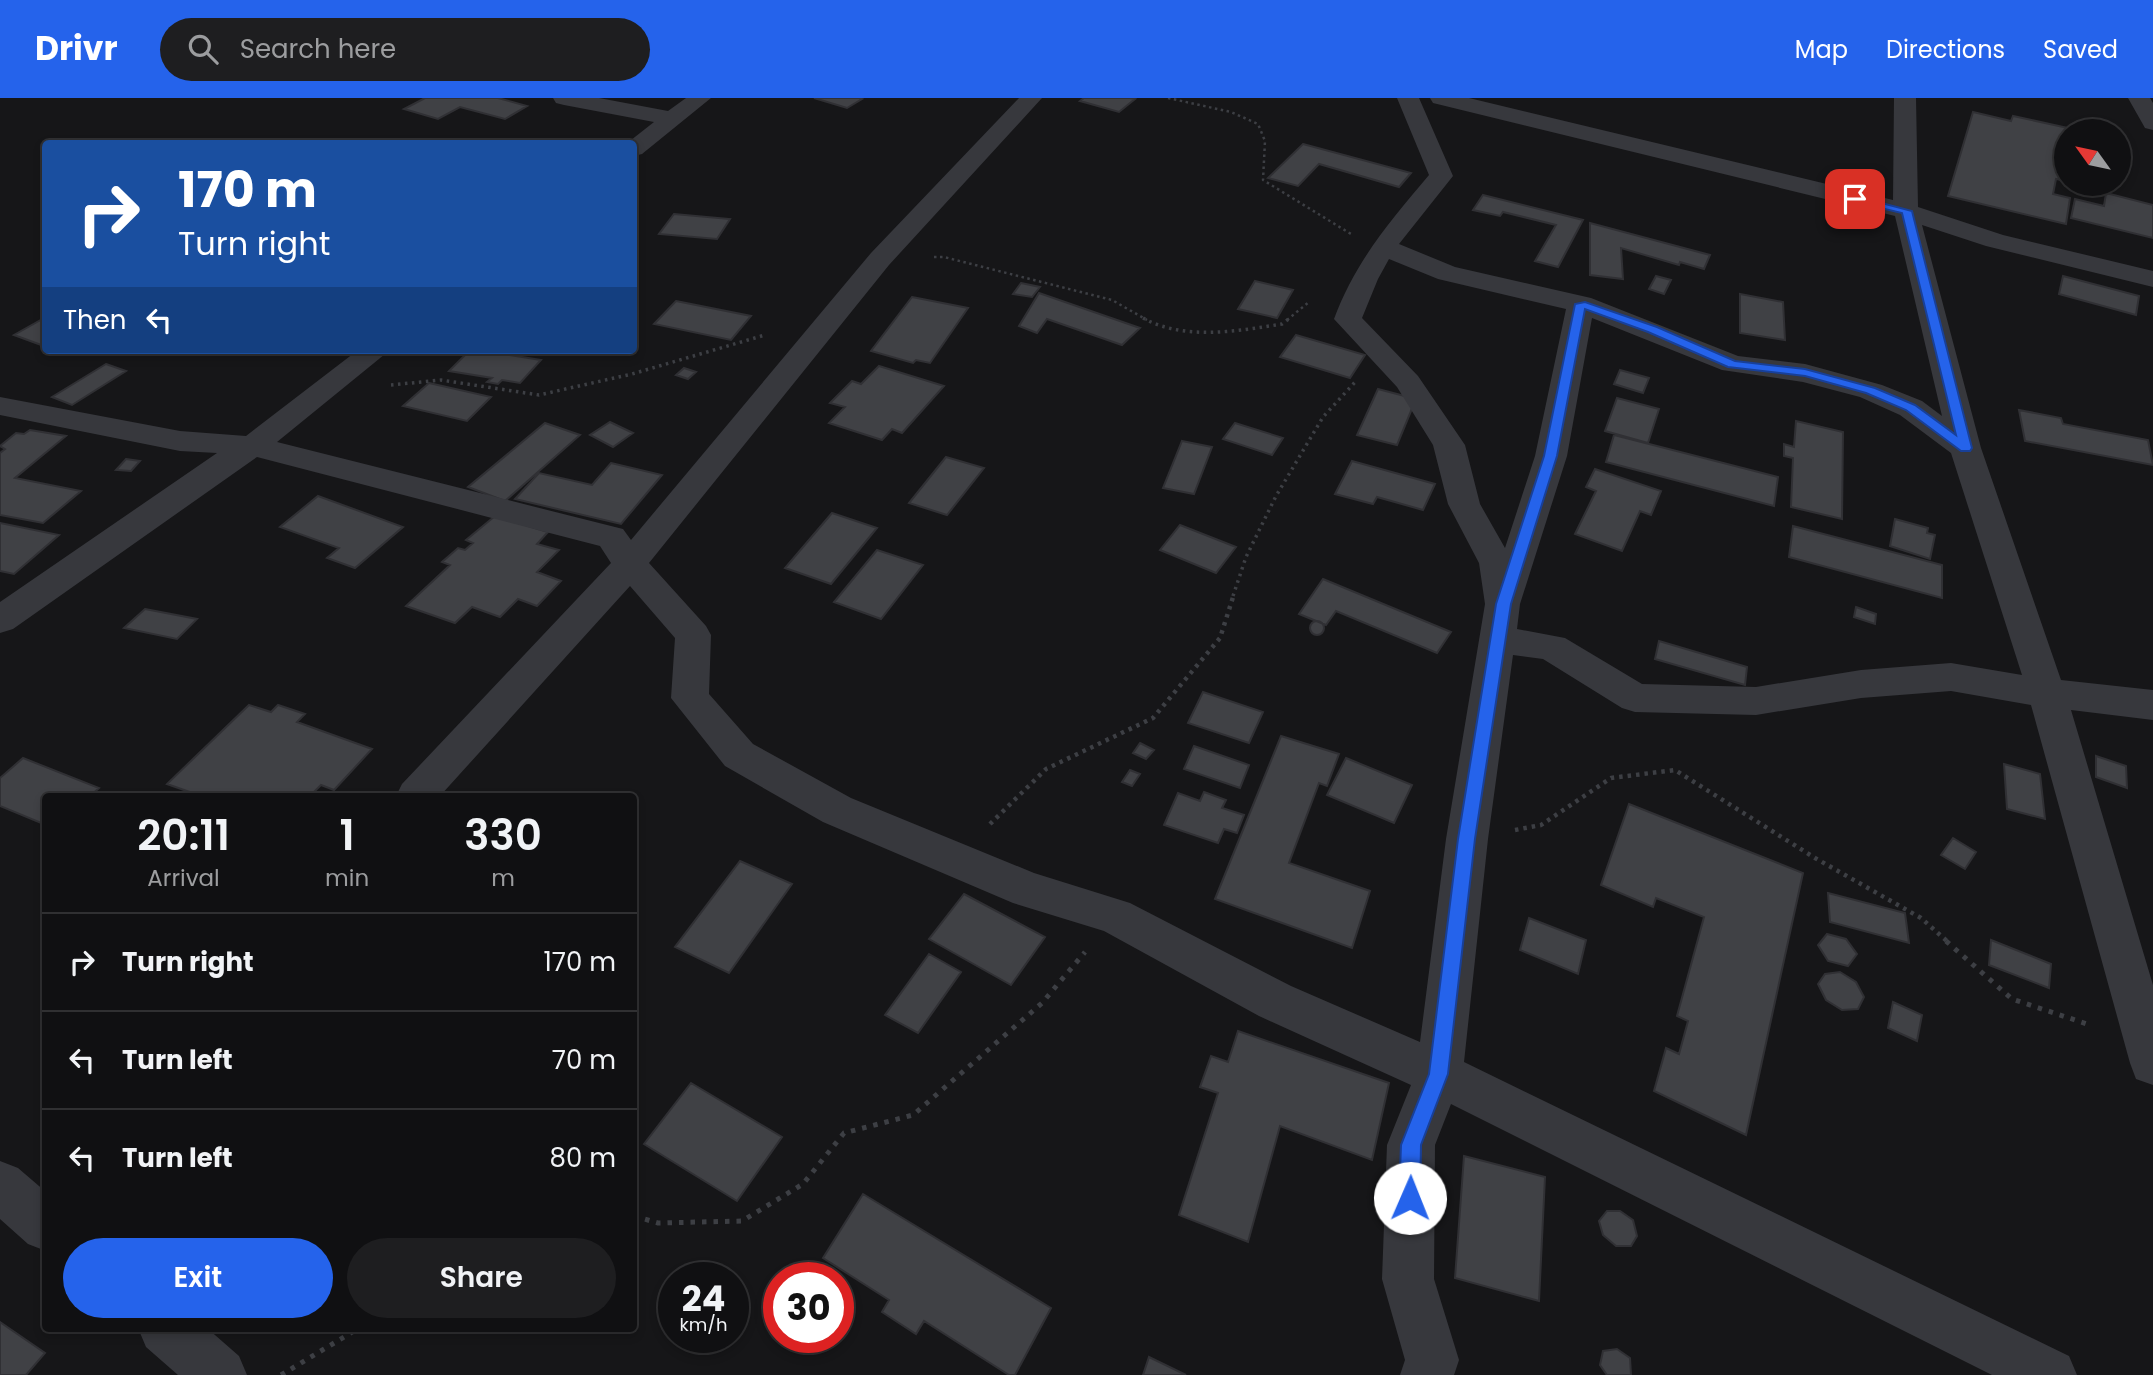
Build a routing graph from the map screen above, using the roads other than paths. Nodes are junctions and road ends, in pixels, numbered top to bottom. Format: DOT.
graph roads {
  1 [pos="564,98"];
  2 [pos="700,98"];
  3 [pos="1031,98"];
  4 [pos="1408,98"];
  5 [pos="1441,98"];
  6 [pos="1905,98"];
  7 [pos="2139,98"];
  8 [pos="672,119"];
  9 [pos="2153,123"];
  10 [pos="637,147"];
  11 [pos="1906,211"];
  12 [pos="1383,247"];
  13 [pos="2153,278"];
  14 [pos="1581,304"];
  15 [pos="371,354"];
  16 [pos="0,406"];
  17 [pos="253,446"];
  18 [pos="1965,448"];
  19 [pos="630,564"];
  20 [pos="0,620"];
  21 [pos="1501,622"];
  22 [pos="2047,693"];
  23 [pos="2153,705"];
  24 [pos="419,793"];
  25 [pos="2150,1054"];
  26 [pos="1439,1074"];
  27 [pos="170,1332"];
  28 [pos="220,1375"];
  29 [pos="1427,1375"];
  30 [pos="2050,1375"];
  1 -- 8 [label="street"];
  2 -- 8 [label="street"];
  3 -- 19 [label="street"];
  4 -- 12 [label="street"];
  5 -- 11 [label="street"];
  6 -- 11 [label="street"];
  7 -- 9 [label="street"];
  8 -- 10 [label="street"];
  11 -- 13 [label="street"];
  11 -- 18 [label="street"];
  12 -- 14 [label="street"];
  12 -- 21 [label="street"];
  14 -- 18 [label="street"];
  14 -- 21 [label="street"];
  15 -- 17 [label="street"];
  16 -- 17 [label="street"];
  17 -- 19 [label="street"];
  17 -- 20 [label="street"];
  18 -- 22 [label="street"];
  19 -- 24 [label="street"];
  19 -- 26 [label="street"];
  21 -- 22 [label="street"];
  21 -- 26 [label="street"];
  22 -- 23 [label="street"];
  22 -- 25 [label="street"];
  26 -- 29 [label="street"];
  26 -- 30 [label="street"];
  27 -- 28 [label="street"];
}
